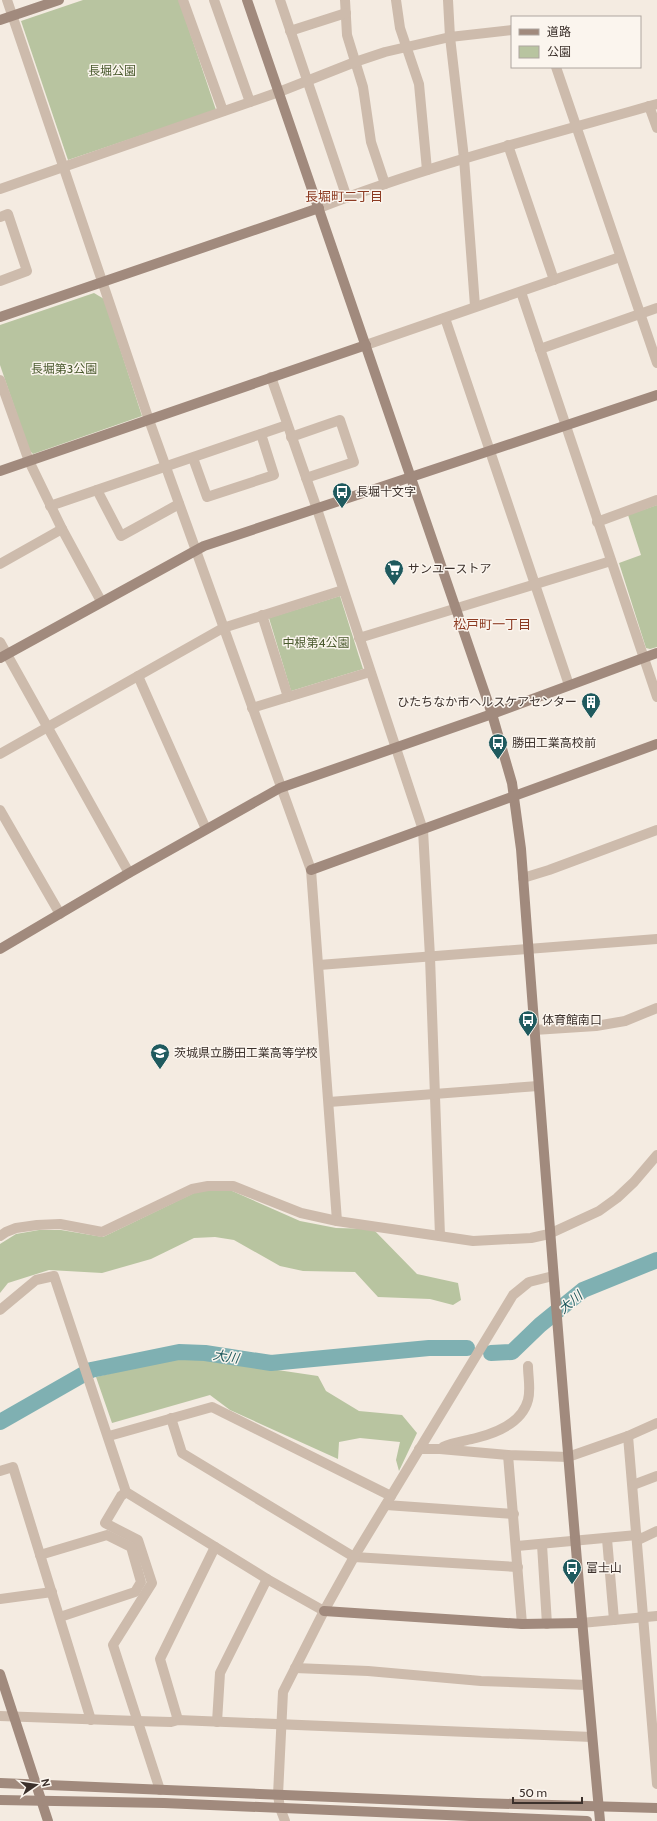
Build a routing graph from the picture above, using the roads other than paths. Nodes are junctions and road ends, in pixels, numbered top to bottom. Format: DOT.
graph roads {
  1 [pos="7,0"];
  2 [pos="59,0"];
  3 [pos="183,0"];
  4 [pos="214,0"];
  5 [pos="247,0"];
  6 [pos="280,0"];
  7 [pos="345,0"];
  8 [pos="396,0"];
  9 [pos="448,0"];
  10 [pos="42,3"];
  11 [pos="346,13"];
  12 [pos="12,16"];
  13 [pos="0,20"];
  14 [pos="511,30"];
  15 [pos="290,31"];
  16 [pos="450,37"];
  17 [pos="406,47"];
  18 [pos="355,62"];
  19 [pos="556,68"];
  20 [pos="306,81"];
  21 [pos="279,92"];
  22 [pos="250,102"];
  23 [pos="653,105"];
  24 [pos="223,111"];
  25 [pos="576,126"];
  26 [pos="657,128"];
  27 [pos="508,145"];
  28 [pos="464,158"];
  29 [pos="63,167"];
  30 [pos="427,170"];
  31 [pos="385,184"];
  32 [pos="0,189"];
  33 [pos="347,198"];
  34 [pos="319,208"];
  35 [pos="0,217"];
  36 [pos="620,257"];
  37 [pos="554,280"];
  38 [pos="0,281"];
  39 [pos="103,282"];
  40 [pos="521,292"];
  41 [pos="475,306"];
  42 [pos="657,308"];
  43 [pos="641,314"];
  44 [pos="0,317"];
  45 [pos="445,318"];
  46 [pos="366,345"];
  47 [pos="540,349"];
  48 [pos="657,363"];
  49 [pos="271,377"];
  50 [pos="0,380"];
  51 [pos="657,395"];
  52 [pos="149,420"];
  53 [pos="287,425"];
  54 [pos="565,426"];
  55 [pos="261,434"];
  56 [pos="291,437"];
  57 [pos="489,451"];
  58 [pos="193,458"];
  59 [pos="29,461"];
  60 [pos="166,466"];
  61 [pos="0,471"];
  62 [pos="411,477"];
  63 [pos="306,478"];
  64 [pos="97,490"];
  65 [pos="657,500"];
  66 [pos="179,504"];
  67 [pos="50,506"];
  68 [pos="316,509"];
  69 [pos="597,522"];
  70 [pos="62,529"];
  71 [pos="195,550"];
  72 [pos="611,561"];
  73 [pos="0,564"];
  74 [pos="536,584"];
  75 [pos="343,590"];
  76 [pos="101,601"];
  77 [pos="456,609"];
  78 [pos="262,615"];
  79 [pos="223,628"];
  80 [pos="359,638"];
  81 [pos="0,642"];
  82 [pos="657,654"];
  83 [pos="4,656"];
  84 [pos="644,658"];
  85 [pos="370,672"];
  86 [pos="138,676"];
  87 [pos="569,685"];
  88 [pos="288,697"];
  89 [pos="657,697"];
  90 [pos="252,708"];
  91 [pos="492,714"];
  92 [pos="48,727"];
  93 [pos="657,744"];
  94 [pos="395,747"];
  95 [pos="0,754"];
  96 [pos="280,788"];
  97 [pos="515,797"];
  98 [pos="0,810"];
  99 [pos="206,829"];
  100 [pos="423,830"];
  101 [pos="657,830"];
  102 [pos="311,870"];
  103 [pos="129,873"];
  104 [pos="524,878"];
  105 [pos="60,914"];
  106 [pos="657,939"];
  107 [pos="0,949"];
  108 [pos="528,949"];
  109 [pos="430,957"];
  110 [pos="319,965"];
  111 [pos="657,1008"];
  112 [pos="534,1030"];
  113 [pos="538,1086"];
  114 [pos="435,1094"];
  115 [pos="329,1102"];
  116 [pos="657,1155"];
  117 [pos="337,1221"];
  118 [pos="549,1234"];
  119 [pos="0,1236"];
  120 [pos="440,1236"];
  121 [pos="553,1276"];
  122 [pos="0,1310"];
  123 [pos="528,1366"];
  124 [pos="171,1418"];
  125 [pos="657,1423"];
  126 [pos="109,1436"];
  127 [pos="628,1436"];
  128 [pos="419,1449"];
  129 [pos="440,1449"];
  130 [pos="508,1455"];
  131 [pos="568,1457"];
  132 [pos="0,1471"];
  133 [pos="657,1476"];
  134 [pos="633,1485"];
  135 [pos="126,1492"];
  136 [pos="388,1500"];
  137 [pos="514,1514"];
  138 [pos="657,1531"];
  139 [pos="637,1537"];
  140 [pos="607,1539"];
  141 [pos="575,1542"];
  142 [pos="542,1545"];
  143 [pos="517,1546"];
  144 [pos="215,1547"];
  145 [pos="40,1555"];
  146 [pos="354,1558"];
  147 [pos="518,1567"];
  148 [pos="267,1579"];
  149 [pos="52,1592"];
  150 [pos="0,1599"];
  151 [pos="324,1610"];
  152 [pos="657,1616"];
  153 [pos="60,1617"];
  154 [pos="644,1617"];
  155 [pos="614,1620"];
  156 [pos="581,1623"];
  157 [pos="522,1624"];
  158 [pos="547,1624"];
  159 [pos="295,1668"];
  160 [pos="0,1674"];
  161 [pos="588,1685"];
  162 [pos="0,1716"];
  163 [pos="12,1716"];
  164 [pos="91,1720"];
  165 [pos="178,1720"];
  166 [pos="138,1721"];
  167 [pos="217,1722"];
  168 [pos="281,1725"];
  169 [pos="592,1737"];
  170 [pos="656,1762"];
  171 [pos="0,1783"];
  172 [pos="36,1784"];
  173 [pos="657,1784"];
  174 [pos="160,1790"];
  175 [pos="278,1795"];
  176 [pos="0,1800"];
  177 [pos="41,1801"];
  178 [pos="598,1806"];
  179 [pos="280,1808"];
  180 [pos="657,1808"];
  181 [pos="48,1821"];
  182 [pos="284,1821"];
  183 [pos="587,1821"];
  184 [pos="600,1821"];
  1 -- 12 [label="street"];
  2 -- 10 [label="street"];
  3 -- 24 [label="street"];
  4 -- 22 [label="street"];
  5 -- 21 [label="street"];
  6 -- 15 [label="street"];
  7 -- 11 [label="street"];
  8 -- 17 [label="street"];
  9 -- 16 [label="street"];
  10 -- 12 [label="street"];
  11 -- 15 [label="street"];
  11 -- 18 [label="street"];
  12 -- 13 [label="street"];
  12 -- 29 [label="street"];
  14 -- 16 [label="street"];
  15 -- 20 [label="street"];
  16 -- 17 [label="street"];
  16 -- 28 [label="street"];
  17 -- 18 [label="street"];
  17 -- 30 [label="street"];
  18 -- 20 [label="street"];
  18 -- 31 [label="street"];
  19 -- 25 [label="street"];
  20 -- 21 [label="street"];
  20 -- 33 [label="street"];
  21 -- 22 [label="street"];
  21 -- 34 [label="street"];
  22 -- 24 [label="street"];
  23 -- 25 [label="street"];
  23 -- 26 [label="street"];
  24 -- 29 [label="street"];
  25 -- 27 [label="street"];
  25 -- 36 [label="street"];
  27 -- 28 [label="street"];
  27 -- 37 [label="street"];
  28 -- 30 [label="street"];
  28 -- 41 [label="street"];
  29 -- 32 [label="street"];
  29 -- 39 [label="street"];
  30 -- 31 [label="street"];
  31 -- 33 [label="street"];
  33 -- 34 [label="street"];
  34 -- 39 [label="street"];
  34 -- 46 [label="street"];
  35 -- 38 [label="street"];
  36 -- 37 [label="street"];
  36 -- 43 [label="street"];
  37 -- 40 [label="street"];
  39 -- 44 [label="street"];
  39 -- 52 [label="street"];
  40 -- 41 [label="street"];
  40 -- 47 [label="street"];
  41 -- 45 [label="street"];
  42 -- 43 [label="street"];
  43 -- 47 [label="street"];
  43 -- 48 [label="street"];
  45 -- 46 [label="street"];
  45 -- 57 [label="street"];
  46 -- 49 [label="street"];
  46 -- 62 [label="street"];
  47 -- 54 [label="street"];
  49 -- 52 [label="street"];
  49 -- 53 [label="street"];
  50 -- 59 [label="street"];
  51 -- 54 [label="street"];
  52 -- 59 [label="street"];
  52 -- 60 [label="street"];
  53 -- 55 [label="street"];
  53 -- 56 [label="street"];
  54 -- 57 [label="street"];
  54 -- 69 [label="street"];
  55 -- 58 [label="street"];
  55 -- 58 [label="street"];
  56 -- 63 [label="street"];
  56 -- 63 [label="street"];
  57 -- 62 [label="street"];
  57 -- 74 [label="street"];
  58 -- 60 [label="street"];
  59 -- 61 [label="street"];
  59 -- 67 [label="street"];
  60 -- 64 [label="street"];
  60 -- 66 [label="street"];
  62 -- 68 [label="street"];
  62 -- 77 [label="street"];
  63 -- 68 [label="street"];
  64 -- 66 [label="street"];
  64 -- 67 [label="street"];
  65 -- 69 [label="street"];
  66 -- 71 [label="street"];
  67 -- 70 [label="street"];
  68 -- 71 [label="street"];
  68 -- 75 [label="street"];
  69 -- 72 [label="street"];
  70 -- 73 [label="street"];
  70 -- 76 [label="street"];
  71 -- 76 [label="street"];
  71 -- 79 [label="street"];
  72 -- 74 [label="street"];
  72 -- 84 [label="street"];
  74 -- 77 [label="street"];
  74 -- 87 [label="street"];
  75 -- 78 [label="street"];
  75 -- 80 [label="street"];
  76 -- 83 [label="street"];
  77 -- 80 [label="street"];
  77 -- 91 [label="street"];
  78 -- 79 [label="street"];
  78 -- 88 [label="street"];
  79 -- 86 [label="street"];
  79 -- 90 [label="street"];
  80 -- 85 [label="street"];
  81 -- 83 [label="street"];
  82 -- 84 [label="street"];
  83 -- 92 [label="street"];
  84 -- 87 [label="street"];
  84 -- 89 [label="street"];
  85 -- 88 [label="street"];
  85 -- 94 [label="street"];
  86 -- 92 [label="street"];
  86 -- 99 [label="street"];
  87 -- 91 [label="street"];
  88 -- 90 [label="street"];
  90 -- 96 [label="street"];
  91 -- 94 [label="street"];
  91 -- 97 [label="street"];
  92 -- 95 [label="street"];
  92 -- 103 [label="street"];
  93 -- 97 [label="street"];
  94 -- 96 [label="street"];
  94 -- 100 [label="street"];
  96 -- 99 [label="street"];
  96 -- 102 [label="street"];
  97 -- 100 [label="street"];
  97 -- 104 [label="street"];
  98 -- 105 [label="street"];
  99 -- 103 [label="street"];
  100 -- 102 [label="street"];
  100 -- 109 [label="street"];
  101 -- 104 [label="street"];
  102 -- 110 [label="street"];
  103 -- 105 [label="street"];
  104 -- 108 [label="street"];
  105 -- 107 [label="street"];
  106 -- 108 [label="street"];
  108 -- 109 [label="street"];
  108 -- 112 [label="street"];
  109 -- 110 [label="street"];
  109 -- 114 [label="street"];
  110 -- 115 [label="street"];
  111 -- 112 [label="street"];
  112 -- 113 [label="street"];
  113 -- 114 [label="street"];
  113 -- 118 [label="street"];
  114 -- 115 [label="street"];
  114 -- 120 [label="street"];
  115 -- 117 [label="street"];
  116 -- 118 [label="street"];
  117 -- 119 [label="street"];
  117 -- 120 [label="street"];
  118 -- 120 [label="street"];
  118 -- 121 [label="street"];
  121 -- 128 [label="street"];
  121 -- 131 [label="street"];
  122 -- 126 [label="street"];
  123 -- 129 [label="street"];
  124 -- 126 [label="street"];
  124 -- 136 [label="street"];
  124 -- 146 [label="street"];
  125 -- 127 [label="street"];
  126 -- 135 [label="street"];
  127 -- 131 [label="street"];
  127 -- 134 [label="street"];
  128 -- 129 [label="street"];
  128 -- 136 [label="street"];
  129 -- 130 [label="street"];
  130 -- 131 [label="street"];
  130 -- 137 [label="street"];
  131 -- 141 [label="street"];
  132 -- 145 [label="street"];
  133 -- 134 [label="street"];
  134 -- 139 [label="street"];
  135 -- 144 [label="street"];
  135 -- 166 [label="street"];
  136 -- 137 [label="street"];
  136 -- 146 [label="street"];
  137 -- 143 [label="street"];
  138 -- 139 [label="street"];
  139 -- 140 [label="street"];
  139 -- 154 [label="street"];
  140 -- 141 [label="street"];
  140 -- 155 [label="street"];
  141 -- 142 [label="street"];
  141 -- 156 [label="street"];
  142 -- 143 [label="street"];
  142 -- 158 [label="street"];
  143 -- 147 [label="street"];
  144 -- 148 [label="street"];
  144 -- 165 [label="street"];
  145 -- 149 [label="street"];
  145 -- 153 [label="street"];
  146 -- 147 [label="street"];
  146 -- 151 [label="street"];
  147 -- 157 [label="street"];
  148 -- 151 [label="street"];
  148 -- 167 [label="street"];
  149 -- 150 [label="street"];
  149 -- 153 [label="street"];
  151 -- 157 [label="street"];
  151 -- 159 [label="street"];
  152 -- 154 [label="street"];
  153 -- 164 [label="street"];
  154 -- 155 [label="street"];
  154 -- 170 [label="street"];
  155 -- 156 [label="street"];
  156 -- 158 [label="street"];
  156 -- 161 [label="street"];
  157 -- 158 [label="street"];
  159 -- 161 [label="street"];
  159 -- 168 [label="street"];
  160 -- 163 [label="street"];
  161 -- 169 [label="street"];
  162 -- 163 [label="street"];
  163 -- 164 [label="street"];
  163 -- 172 [label="street"];
  164 -- 166 [label="street"];
  165 -- 166 [label="street"];
  165 -- 167 [label="street"];
  166 -- 174 [label="street"];
  167 -- 168 [label="street"];
  168 -- 169 [label="street"];
  168 -- 175 [label="street"];
  169 -- 178 [label="street"];
  170 -- 173 [label="street"];
  171 -- 172 [label="street"];
  172 -- 174 [label="street"];
  172 -- 177 [label="street"];
  174 -- 175 [label="street"];
  175 -- 178 [label="street"];
  175 -- 179 [label="street"];
  176 -- 177 [label="street"];
  177 -- 179 [label="street"];
  177 -- 181 [label="street"];
  178 -- 180 [label="street"];
  178 -- 184 [label="street"];
  179 -- 182 [label="street"];
  179 -- 183 [label="street"];
}
